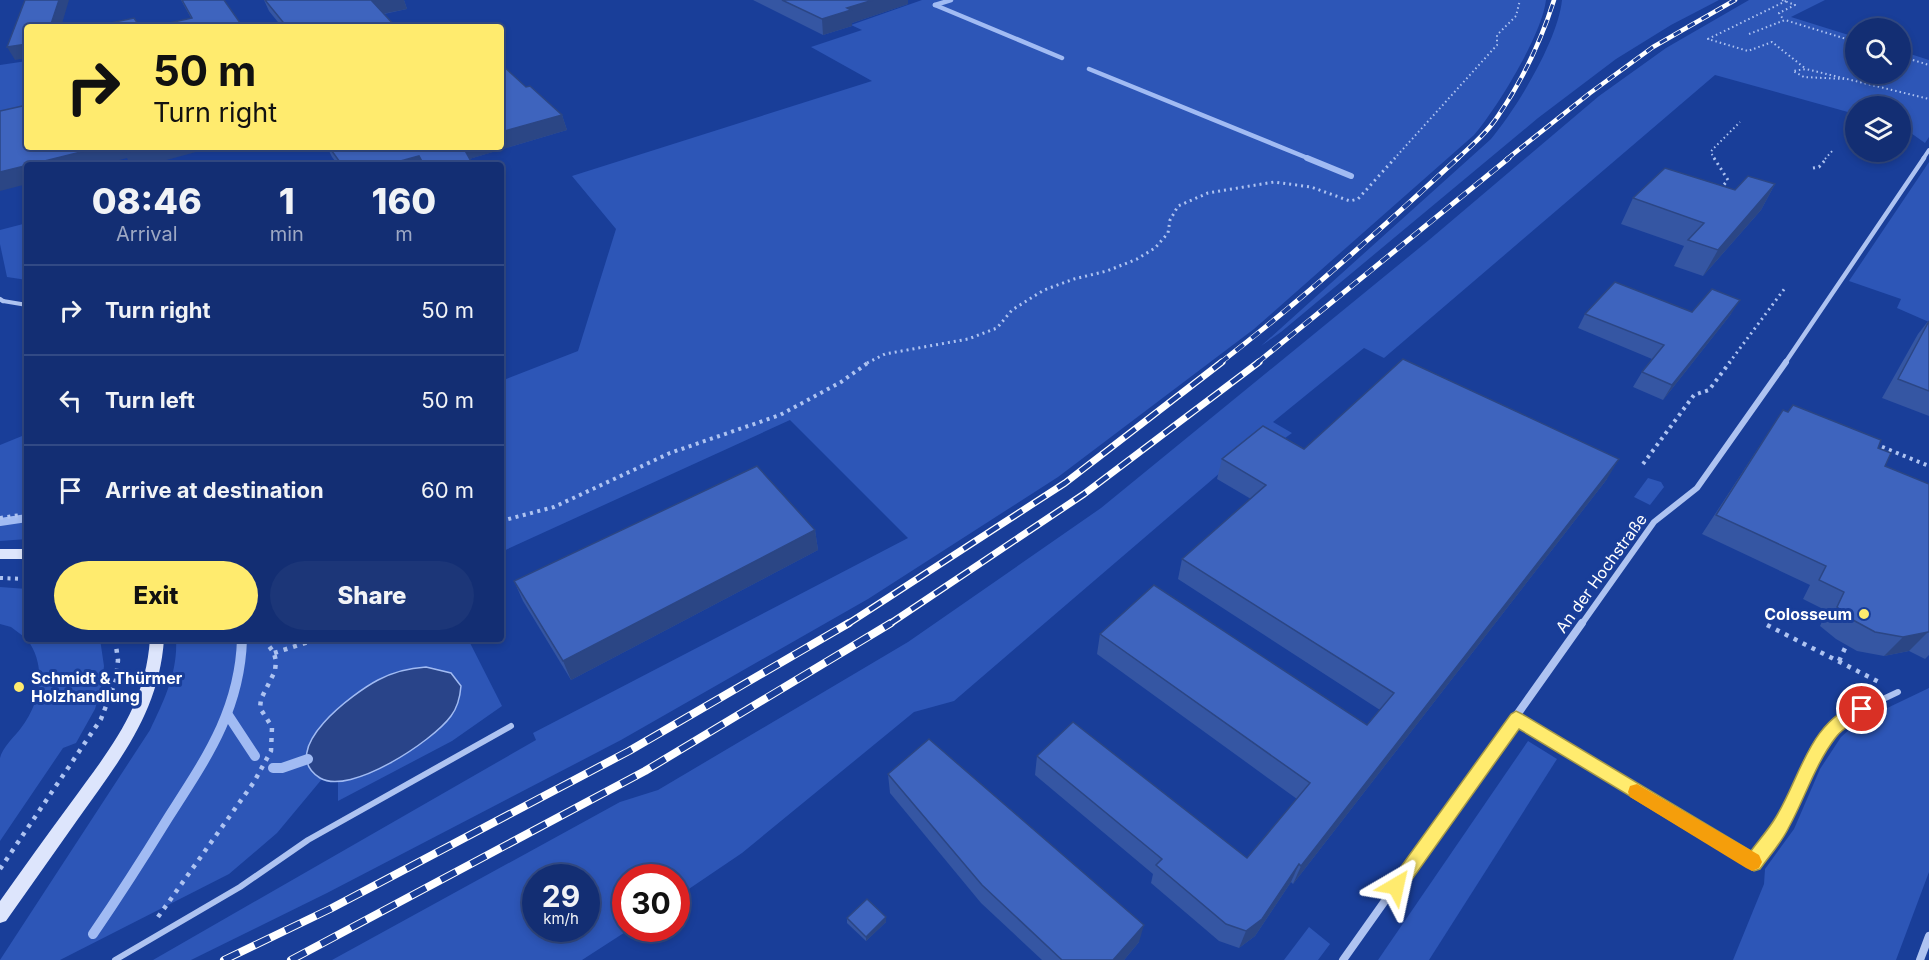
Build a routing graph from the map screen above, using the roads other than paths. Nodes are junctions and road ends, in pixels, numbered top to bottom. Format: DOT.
graph roads {
  1 [pos="1929,150"];
  2 [pos="1,300"];
  3 [pos="24,304"];
  4 [pos="0,554"];
  5 [pos="24,554"];
  6 [pos="157,642"];
  7 [pos="1898,692"];
  8 [pos="1516,719"];
  9 [pos="511,726"];
  10 [pos="0,915"];
  11 [pos="1929,936"];
  12 [pos="116,960"];
  13 [pos="1343,960"];
  14 [pos="1920,960"];
  1 -- 8 [label="street, An der Hochstraße"];
  2 -- 3 [label="lane"];
  4 -- 5 [label="main road"];
  6 -- 10 [label="main road"];
  7 -- 8 [label="lane"];
  8 -- 13 [label="street, An der Hochstraße"];
  9 -- 12 [label="lane"];
  11 -- 14 [label="street"];
}
